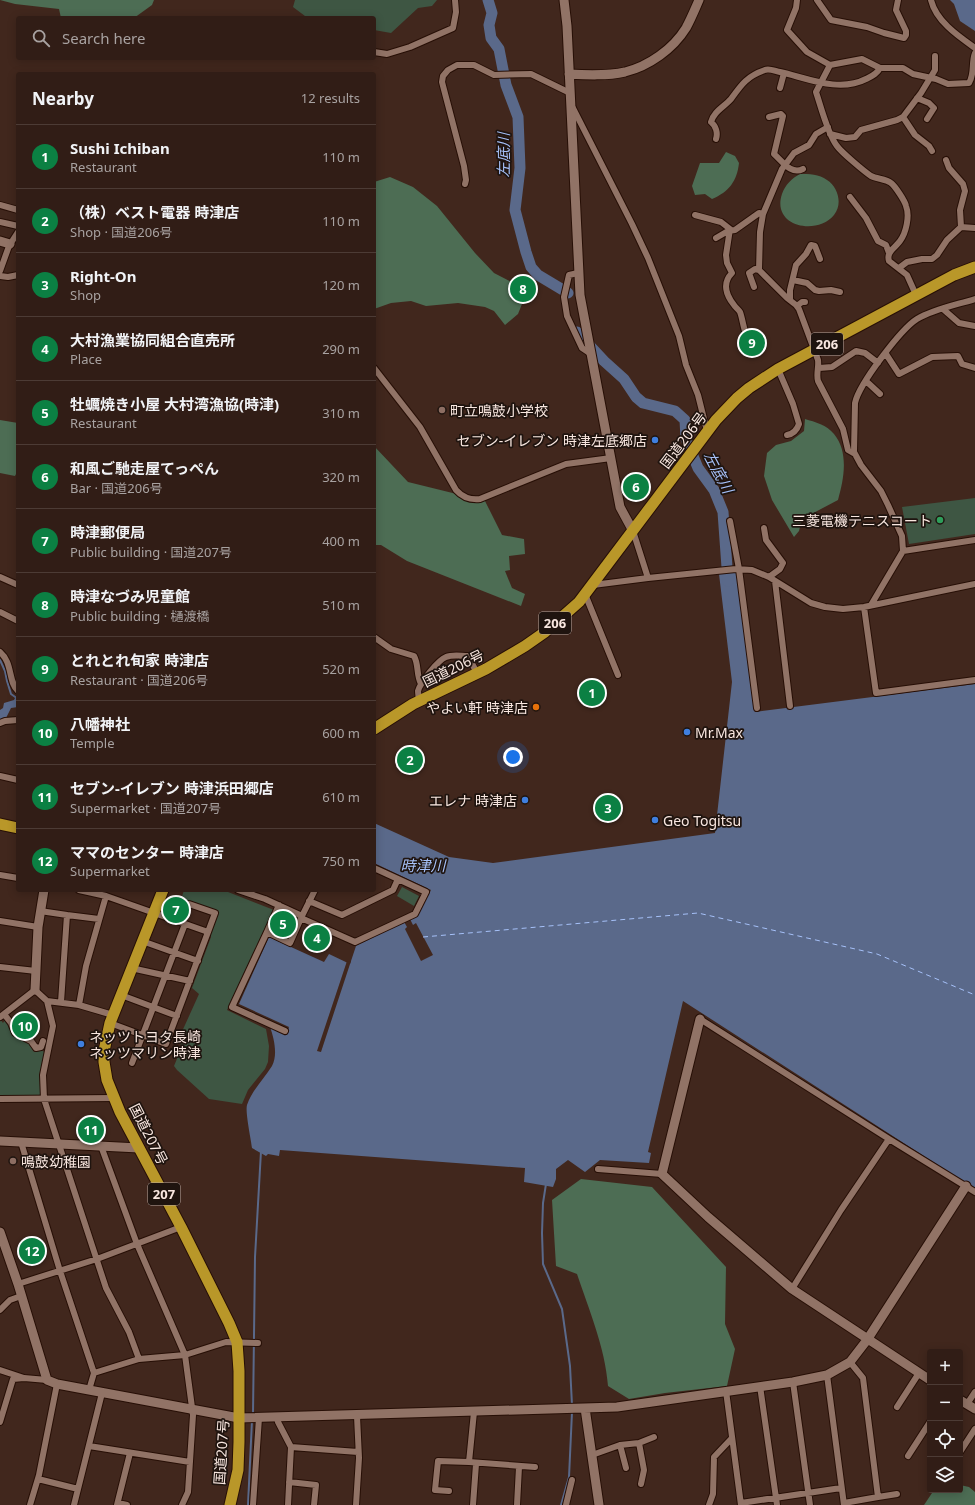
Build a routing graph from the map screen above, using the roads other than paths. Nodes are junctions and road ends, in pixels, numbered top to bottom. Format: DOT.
graph roads {
  1 [pos="455,0"];
  2 [pos="564,0"];
  3 [pos="699,0"];
  4 [pos="797,0"];
  5 [pos="818,0"];
  6 [pos="898,0"];
  7 [pos="931,0"];
  8 [pos="975,48"];
  9 [pos="376,52"];
  10 [pos="975,53"];
  11 [pos="935,56"];
  12 [pos="830,65"];
  13 [pos="880,68"];
  14 [pos="935,70"];
  15 [pos="942,71"];
  16 [pos="784,73"];
  17 [pos="569,74"];
  18 [pos="930,78"];
  19 [pos="821,84"];
  20 [pos="780,88"];
  21 [pos="570,93"];
  22 [pos="918,98"];
  23 [pos="570,103"];
  24 [pos="769,117"];
  25 [pos="903,117"];
  26 [pos="927,119"];
  27 [pos="828,127"];
  28 [pos="830,134"];
  29 [pos="716,139"];
  30 [pos="932,151"];
  31 [pos="946,160"];
  32 [pos="785,164"];
  33 [pos="803,170"];
  34 [pos="465,184"];
  35 [pos="850,197"];
  36 [pos="0,205"];
  37 [pos="16,209"];
  38 [pos="694,214"];
  39 [pos="763,214"];
  40 [pos="0,222"];
  41 [pos="16,226"];
  42 [pos="961,227"];
  43 [pos="975,228"];
  44 [pos="730,230"];
  45 [pos="16,235"];
  46 [pos="716,238"];
  47 [pos="0,241"];
  48 [pos="10,244"];
  49 [pos="889,253"];
  50 [pos="820,259"];
  51 [pos="975,267"];
  52 [pos="899,268"];
  53 [pos="0,270"];
  54 [pos="759,270"];
  55 [pos="578,273"];
  56 [pos="0,276"];
  57 [pos="16,277"];
  58 [pos="793,280"];
  59 [pos="754,286"];
  60 [pos="840,292"];
  61 [pos="916,295"];
  62 [pos="975,299"];
  63 [pos="790,300"];
  64 [pos="805,302"];
  65 [pos="797,306"];
  66 [pos="943,309"];
  67 [pos="975,326"];
  68 [pos="745,331"];
  69 [pos="814,350"];
  70 [pos="886,354"];
  71 [pos="592,357"];
  72 [pos="878,363"];
  73 [pos="819,368"];
  74 [pos="975,368"];
  75 [pos="778,369"];
  76 [pos="376,371"];
  77 [pos="866,381"];
  78 [pos="880,394"];
  79 [pos="708,432"];
  80 [pos="787,435"];
  81 [pos="855,454"];
  82 [pos="611,458"];
  83 [pos="730,521"];
  84 [pos="764,528"];
  85 [pos="633,531"];
  86 [pos="975,540"];
  87 [pos="903,551"];
  88 [pos="737,569"];
  89 [pos="0,577"];
  90 [pos="648,578"];
  91 [pos="772,579"];
  92 [pos="16,584"];
  93 [pos="975,584"];
  94 [pos="593,585"];
  95 [pos="585,594"];
  96 [pos="871,605"];
  97 [pos="864,607"];
  98 [pos="0,612"];
  99 [pos="16,620"];
  100 [pos="376,638"];
  101 [pos="0,652"];
  102 [pos="478,673"];
  103 [pos="618,675"];
  104 [pos="975,680"];
  105 [pos="421,684"];
  106 [pos="16,688"];
  107 [pos="419,701"];
  108 [pos="790,706"];
  109 [pos="757,708"];
  110 [pos="16,720"];
  111 [pos="0,722"];
  112 [pos="376,728"];
  113 [pos="0,776"];
  114 [pos="16,780"];
  115 [pos="0,824"];
  116 [pos="16,828"];
  117 [pos="376,869"];
  118 [pos="0,875"];
  119 [pos="16,878"];
  120 [pos="398,879"];
  121 [pos="44,892"];
  122 [pos="88,892"];
  123 [pos="162,892"];
  124 [pos="243,892"];
  125 [pos="314,892"];
  126 [pos="106,896"];
  127 [pos="309,901"];
  128 [pos="189,904"];
  129 [pos="279,905"];
  130 [pos="40,911"];
  131 [pos="154,912"];
  132 [pos="67,915"];
  133 [pos="302,917"];
  134 [pos="99,919"];
  135 [pos="0,921"];
  136 [pos="184,924"];
  137 [pos="38,927"];
  138 [pos="208,932"];
  139 [pos="267,932"];
  140 [pos="142,941"];
  141 [pos="173,952"];
  142 [pos="198,961"];
  143 [pos="0,967"];
  144 [pos="131,968"];
  145 [pos="36,971"];
  146 [pos="164,976"];
  147 [pos="190,981"];
  148 [pos="35,990"];
  149 [pos="121,995"];
  150 [pos="47,1001"];
  151 [pos="61,1002"];
  152 [pos="79,1005"];
  153 [pos="153,1006"];
  154 [pos="2,1016"];
  155 [pos="177,1016"];
  156 [pos="111,1019"];
  157 [pos="700,1019"];
  158 [pos="285,1031"];
  159 [pos="142,1036"];
  160 [pos="43,1040"];
  161 [pos="132,1063"];
  162 [pos="114,1098"];
  163 [pos="0,1099"];
  164 [pos="44,1099"];
  165 [pos="889,1139"];
  166 [pos="0,1141"];
  167 [pos="21,1142"];
  168 [pos="59,1144"];
  169 [pos="101,1146"];
  170 [pos="139,1148"];
  171 [pos="598,1169"];
  172 [pos="662,1174"];
  173 [pos="966,1186"];
  174 [pos="975,1192"];
  175 [pos="181,1227"];
  176 [pos="0,1232"];
  177 [pos="137,1244"];
  178 [pos="97,1259"];
  179 [pos="60,1271"];
  180 [pos="18,1284"];
  181 [pos="792,1289"];
  182 [pos="21,1296"];
  183 [pos="0,1310"];
  184 [pos="867,1340"];
  185 [pos="241,1343"];
  186 [pos="258,1343"];
  187 [pos="185,1355"];
  188 [pos="139,1359"];
  189 [pos="850,1362"];
  190 [pos="0,1370"];
  191 [pos="94,1373"];
  192 [pos="919,1373"];
  193 [pos="827,1375"];
  194 [pos="24,1378"];
  195 [pos="927,1378"];
  196 [pos="47,1380"];
  197 [pos="792,1382"];
  198 [pos="57,1384"];
  199 [pos="760,1386"];
  200 [pos="89,1390"];
  201 [pos="726,1391"];
  202 [pos="975,1392"];
  203 [pos="102,1393"];
  204 [pos="967,1404"];
  205 [pos="897,1407"];
  206 [pos="584,1408"];
  207 [pos="193,1410"];
  208 [pos="474,1412"];
  209 [pos="358,1416"];
  210 [pos="243,1418"];
  211 [pos="260,1418"];
  212 [pos="277,1418"];
  213 [pos="0,1422"];
  214 [pos="927,1427"];
  215 [pos="975,1428"];
  216 [pos="654,1437"];
  217 [pos="732,1438"];
  218 [pos="639,1442"];
  219 [pos="89,1446"];
  220 [pos="620,1446"];
  221 [pos="291,1447"];
  222 [pos="963,1447"];
  223 [pos="358,1452"];
  224 [pos="130,1453"];
  225 [pos="592,1455"];
  226 [pos="908,1456"];
  227 [pos="190,1462"];
  228 [pos="469,1462"];
  229 [pos="476,1464"];
  230 [pos="519,1467"];
  231 [pos="535,1467"];
  232 [pos="626,1468"];
  233 [pos="38,1479"];
  234 [pos="572,1480"];
  235 [pos="289,1482"];
  236 [pos="641,1484"];
  237 [pos="841,1488"];
  238 [pos="78,1489"];
  239 [pos="449,1491"];
  240 [pos="808,1492"];
  241 [pos="897,1494"];
  242 [pos="775,1497"];
  243 [pos="878,1497"];
  244 [pos="117,1504"];
  245 [pos="741,1504"];
  246 [pos="844,1504"];
  247 [pos="30,1505"];
  248 [pos="74,1505"];
  249 [pos="127,1505"];
  250 [pos="182,1505"];
  251 [pos="230,1505"];
  252 [pos="253,1505"];
  253 [pos="288,1505"];
  254 [pos="314,1505"];
  255 [pos="356,1505"];
  256 [pos="473,1505"];
  257 [pos="517,1505"];
  258 [pos="566,1505"];
  259 [pos="599,1505"];
  260 [pos="709,1505"];
  261 [pos="776,1505"];
  262 [pos="810,1505"];
  1 -- 9 [label="street"];
  2 -- 17 [label="street"];
  3 -- 17 [label="street"];
  4 -- 12 [label="street"];
  5 -- 6 [label="street"];
  7 -- 8 [label="street"];
  10 -- 18 [label="street"];
  11 -- 14 [label="street"];
  12 -- 13 [label="street"];
  12 -- 19 [label="street"];
  13 -- 18 [label="street"];
  13 -- 19 [label="street"];
  14 -- 15 [label="street"];
  14 -- 18 [label="street"];
  16 -- 19 [label="street"];
  16 -- 20 [label="street"];
  16 -- 29 [label="street"];
  17 -- 21 [label="street"];
  18 -- 22 [label="street"];
  19 -- 27 [label="street"];
  21 -- 23 [label="street"];
  21 -- 34 [label="street"];
  22 -- 25 [label="street"];
  22 -- 26 [label="street"];
  23 -- 55 [label="street"];
  23 -- 79 [label="street"];
  24 -- 32 [label="street"];
  25 -- 28 [label="street"];
  25 -- 30 [label="street"];
  27 -- 28 [label="street"];
  27 -- 32 [label="street"];
  28 -- 49 [label="street"];
  31 -- 42 [label="street"];
  32 -- 33 [label="street"];
  32 -- 39 [label="street"];
  35 -- 49 [label="street"];
  36 -- 37 [label="street"];
  38 -- 44 [label="street"];
  39 -- 44 [label="street"];
  39 -- 54 [label="street"];
  40 -- 41 [label="street"];
  42 -- 43 [label="street"];
  42 -- 52 [label="street"];
  44 -- 46 [label="street"];
  44 -- 68 [label="street"];
  45 -- 48 [label="street"];
  47 -- 48 [label="street"];
  48 -- 53 [label="street"];
  49 -- 52 [label="street"];
  50 -- 58 [label="street"];
  51 -- 61 [label="highway, 国道206号 / 206"];
  52 -- 61 [label="street"];
  54 -- 59 [label="street"];
  54 -- 63 [label="street"];
  55 -- 71 [label="street"];
  55 -- 71 [label="street"];
  56 -- 57 [label="street"];
  58 -- 60 [label="street"];
  58 -- 63 [label="street"];
  61 -- 69 [label="highway, 国道206号 / 206"];
  62 -- 66 [label="street"];
  63 -- 65 [label="street"];
  64 -- 65 [label="street"];
  65 -- 69 [label="street"];
  66 -- 67 [label="street"];
  66 -- 70 [label="street"];
  69 -- 73 [label="street"];
  69 -- 75 [label="highway, 国道206号 / 206"];
  70 -- 72 [label="street"];
  70 -- 74 [label="street"];
  71 -- 82 [label="street"];
  72 -- 73 [label="street"];
  72 -- 77 [label="street"];
  73 -- 81 [label="street"];
  75 -- 79 [label="highway, 国道206号 / 206"];
  75 -- 80 [label="street"];
  76 -- 82 [label="street"];
  77 -- 78 [label="street"];
  77 -- 81 [label="street"];
  79 -- 85 [label="highway, 国道206号 / 206"];
  81 -- 87 [label="street"];
  82 -- 85 [label="street"];
  83 -- 88 [label="street"];
  84 -- 91 [label="street"];
  85 -- 90 [label="street"];
  85 -- 94 [label="highway, 国道206号 / 206"];
  86 -- 87 [label="street"];
  87 -- 96 [label="street"];
  88 -- 90 [label="street"];
  88 -- 91 [label="street"];
  88 -- 109 [label="street"];
  89 -- 92 [label="street"];
  90 -- 94 [label="street"];
  91 -- 97 [label="street"];
  91 -- 108 [label="street"];
  93 -- 96 [label="street"];
  94 -- 95 [label="highway, 国道206号 / 206"];
  95 -- 102 [label="highway, 国道206号 / 206"];
  95 -- 103 [label="street"];
  96 -- 97 [label="street"];
  97 -- 104 [label="street"];
  98 -- 99 [label="street"];
  100 -- 105 [label="street"];
  101 -- 106 [label="street"];
  102 -- 105 [label="street"];
  102 -- 107 [label="highway, 国道206号 / 206"];
  105 -- 107 [label="street"];
  107 -- 112 [label="highway, 国道206号 / 206"];
  110 -- 111 [label="street"];
  113 -- 114 [label="street"];
  115 -- 116 [label="highway"];
  117 -- 120 [label="street"];
  118 -- 119 [label="street"];
  120 -- 127 [label="street"];
  120 -- 133 [label="street"];
  121 -- 130 [label="street"];
  122 -- 126 [label="street"];
  123 -- 131 [label="highway, 国道207号 / 207"];
  124 -- 129 [label="street"];
  125 -- 127 [label="street"];
  126 -- 131 [label="street"];
  126 -- 134 [label="street"];
  127 -- 133 [label="street"];
  128 -- 138 [label="street"];
  129 -- 133 [label="street"];
  129 -- 139 [label="street"];
  130 -- 132 [label="street"];
  130 -- 137 [label="street"];
  131 -- 136 [label="street"];
  131 -- 140 [label="highway, 国道207号 / 207"];
  132 -- 134 [label="street"];
  132 -- 151 [label="street"];
  133 -- 139 [label="street"];
  134 -- 152 [label="street"];
  135 -- 137 [label="street"];
  136 -- 138 [label="street"];
  136 -- 141 [label="street"];
  137 -- 145 [label="street"];
  138 -- 142 [label="street"];
  139 -- 158 [label="street"];
  140 -- 141 [label="street"];
  140 -- 144 [label="highway, 国道207号 / 207"];
  141 -- 142 [label="street"];
  141 -- 146 [label="street"];
  142 -- 147 [label="street"];
  143 -- 145 [label="street"];
  144 -- 146 [label="street"];
  144 -- 149 [label="highway, 国道207号 / 207"];
  145 -- 148 [label="street"];
  146 -- 147 [label="street"];
  146 -- 153 [label="street"];
  147 -- 155 [label="street"];
  148 -- 150 [label="street"];
  148 -- 154 [label="street"];
  149 -- 153 [label="street"];
  149 -- 156 [label="highway, 国道207号 / 207"];
  150 -- 151 [label="street"];
  150 -- 164 [label="street"];
  151 -- 152 [label="street"];
  152 -- 156 [label="street"];
  153 -- 155 [label="street"];
  153 -- 159 [label="street"];
  154 -- 160 [label="street"];
  155 -- 159 [label="street"];
  156 -- 159 [label="street"];
  156 -- 162 [label="highway, 国道207号 / 207"];
  157 -- 165 [label="street"];
  157 -- 172 [label="street"];
  159 -- 161 [label="street"];
  162 -- 164 [label="street"];
  162 -- 170 [label="highway, 国道207号 / 207"];
  163 -- 164 [label="street"];
  164 -- 168 [label="street"];
  165 -- 173 [label="street"];
  165 -- 181 [label="street"];
  166 -- 167 [label="street"];
  167 -- 168 [label="street"];
  167 -- 179 [label="street"];
  168 -- 169 [label="street"];
  168 -- 178 [label="street"];
  169 -- 170 [label="street"];
  169 -- 177 [label="street"];
  170 -- 175 [label="highway, 国道207号 / 207"];
  171 -- 172 [label="street"];
  172 -- 181 [label="street"];
  173 -- 174 [label="street"];
  173 -- 184 [label="street"];
  175 -- 177 [label="street"];
  175 -- 185 [label="highway, 国道207号 / 207"];
  176 -- 180 [label="street"];
  177 -- 178 [label="street"];
  177 -- 187 [label="street"];
  178 -- 179 [label="street"];
  178 -- 188 [label="street"];
  179 -- 180 [label="street"];
  179 -- 191 [label="street"];
  180 -- 182 [label="street"];
  181 -- 184 [label="street"];
  182 -- 183 [label="street"];
  182 -- 196 [label="street"];
  184 -- 189 [label="street"];
  184 -- 192 [label="street"];
  185 -- 186 [label="street"];
  185 -- 187 [label="street"];
  185 -- 210 [label="highway, 国道207号 / 207"];
  187 -- 188 [label="street"];
  187 -- 207 [label="street"];
  188 -- 191 [label="street"];
  189 -- 193 [label="street"];
  189 -- 243 [label="street"];
  190 -- 194 [label="street"];
  191 -- 200 [label="street"];
  192 -- 195 [label="street"];
  192 -- 205 [label="street"];
  193 -- 197 [label="street"];
  193 -- 237 [label="street"];
  194 -- 196 [label="street"];
  194 -- 213 [label="street"];
  196 -- 198 [label="street"];
  197 -- 199 [label="street"];
  197 -- 240 [label="street"];
  198 -- 200 [label="street"];
  198 -- 233 [label="street"];
  199 -- 201 [label="street"];
  199 -- 242 [label="street"];
  200 -- 203 [label="street"];
  201 -- 206 [label="street"];
  201 -- 217 [label="street"];
  202 -- 204 [label="street"];
  203 -- 207 [label="street"];
  203 -- 219 [label="street"];
  206 -- 208 [label="street"];
  206 -- 225 [label="street"];
  207 -- 210 [label="street"];
  207 -- 227 [label="street"];
  208 -- 209 [label="street"];
  208 -- 228 [label="street"];
  209 -- 212 [label="street"];
  209 -- 223 [label="street"];
  210 -- 211 [label="street"];
  210 -- 251 [label="highway, 国道207号 / 207"];
  211 -- 212 [label="street"];
  211 -- 252 [label="street"];
  212 -- 221 [label="street"];
  214 -- 226 [label="street"];
  215 -- 222 [label="street"];
  216 -- 218 [label="street"];
  217 -- 245 [label="street"];
  217 -- 260 [label="street"];
  218 -- 220 [label="street"];
  218 -- 236 [label="street"];
  219 -- 224 [label="street"];
  219 -- 238 [label="street"];
  220 -- 225 [label="street"];
  220 -- 232 [label="street"];
  221 -- 223 [label="street"];
  221 -- 235 [label="street"];
  223 -- 255 [label="street"];
  224 -- 227 [label="street"];
  224 -- 244 [label="street"];
  225 -- 259 [label="street"];
  227 -- 250 [label="street"];
  228 -- 229 [label="street"];
  228 -- 239 [label="street"];
  229 -- 230 [label="street"];
  229 -- 256 [label="street"];
  230 -- 231 [label="street"];
  230 -- 257 [label="street"];
  233 -- 238 [label="street"];
  233 -- 247 [label="street"];
  234 -- 258 [label="street"];
  235 -- 253 [label="street"];
  235 -- 254 [label="street"];
  237 -- 240 [label="street"];
  237 -- 246 [label="street"];
  238 -- 248 [label="street"];
  240 -- 242 [label="street"];
  240 -- 262 [label="street"];
  241 -- 243 [label="street"];
  242 -- 245 [label="street"];
  242 -- 261 [label="street"];
  243 -- 246 [label="street"];
  244 -- 249 [label="street"];
}
